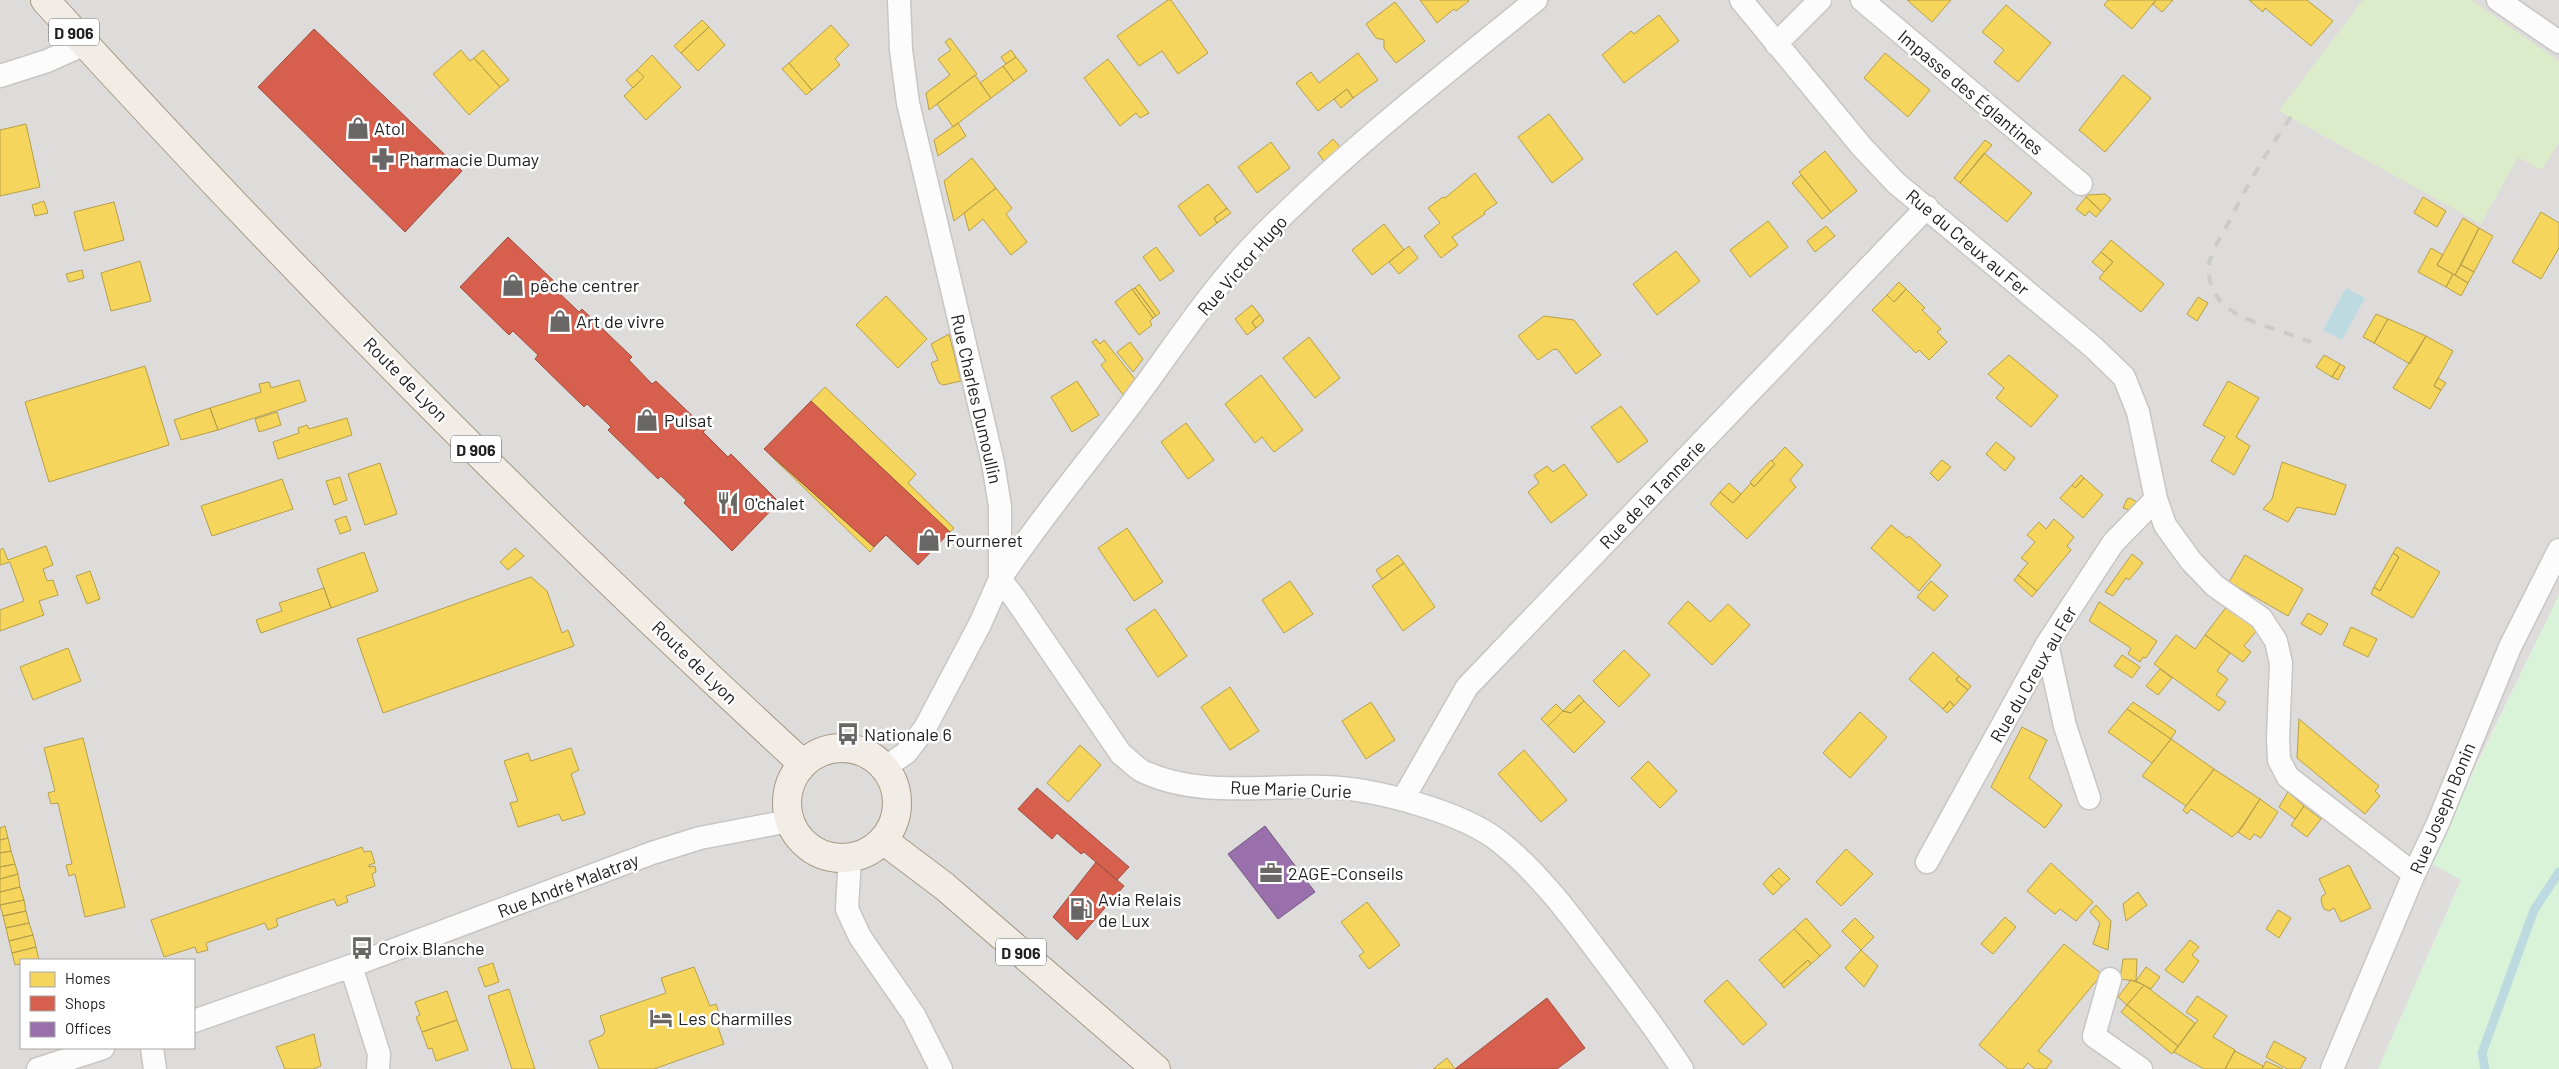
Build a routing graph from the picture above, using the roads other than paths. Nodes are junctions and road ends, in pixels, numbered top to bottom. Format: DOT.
graph roads {
  1 [pos="45,0"];
  2 [pos="899,0"];
  3 [pos="1536,0"];
  4 [pos="1741,0"];
  5 [pos="1820,0"];
  6 [pos="1862,0"];
  7 [pos="2498,0"];
  8 [pos="2559,42"];
  9 [pos="85,44"];
  10 [pos="1776,44"];
  11 [pos="0,76"];
  12 [pos="2081,184"];
  13 [pos="1927,207"];
  14 [pos="2156,499"];
  15 [pos="2559,550"];
  16 [pos="1000,579"];
  17 [pos="2047,644"];
  18 [pos="803,764"];
  19 [pos="884,768"];
  20 [pos="1403,798"];
  21 [pos="2088,798"];
  22 [pos="789,821"];
  23 [pos="883,840"];
  24 [pos="850,857"];
  25 [pos="1927,862"];
  26 [pos="2414,874"];
  27 [pos="352,966"];
  28 [pos="2110,979"];
  29 [pos="195,1021"];
  30 [pos="101,1049"];
  31 [pos="152,1049"];
  32 [pos="38,1069"];
  33 [pos="155,1069"];
  34 [pos="378,1069"];
  35 [pos="941,1069"];
  36 [pos="1156,1069"];
  37 [pos="1682,1069"];
  38 [pos="2142,1069"];
  39 [pos="2332,1069"];
  1 -- 9 [label="main road, Route de Lyon / D 906"];
  2 -- 16 [label="street, Rue Charles Dumoullin"];
  3 -- 16 [label="street, Rue Victor Hugo"];
  4 -- 10 [label="street, Rue du Creux au Fer"];
  5 -- 10 [label="street"];
  6 -- 12 [label="street, Impasse des Églantines"];
  7 -- 8 [label="street"];
  9 -- 11 [label="street"];
  9 -- 18 [label="main road, Route de Lyon / D 906"];
  10 -- 13 [label="street, Rue du Creux au Fer"];
  13 -- 14 [label="street, Rue du Creux au Fer"];
  13 -- 20 [label="street, Rue de la Tannerie"];
  14 -- 17 [label="street, Rue du Creux au Fer"];
  14 -- 26 [label="street, Rue du Creux au Fer"];
  15 -- 26 [label="street, Rue Joseph Bonin"];
  16 -- 19 [label="street, Rue Charles Dumoullin"];
  16 -- 20 [label="street, Rue Marie Curie"];
  17 -- 21 [label="street"];
  17 -- 25 [label="street, Rue du Creux au Fer"];
  18 -- 19 [label="main road"];
  18 -- 22 [label="main road"];
  19 -- 23 [label="main road"];
  20 -- 37 [label="street, Rue Marie Curie"];
  22 -- 24 [label="main road"];
  22 -- 27 [label="street, Rue André Malatray"];
  23 -- 24 [label="main road"];
  23 -- 36 [label="main road, D 906"];
  24 -- 35 [label="street"];
  26 -- 39 [label="street, Rue Joseph Bonin"];
  27 -- 29 [label="street, Rue André Malatray"];
  27 -- 34 [label="street"];
  28 -- 38 [label="street"];
  30 -- 32 [label="street"];
  31 -- 33 [label="street"];
}
